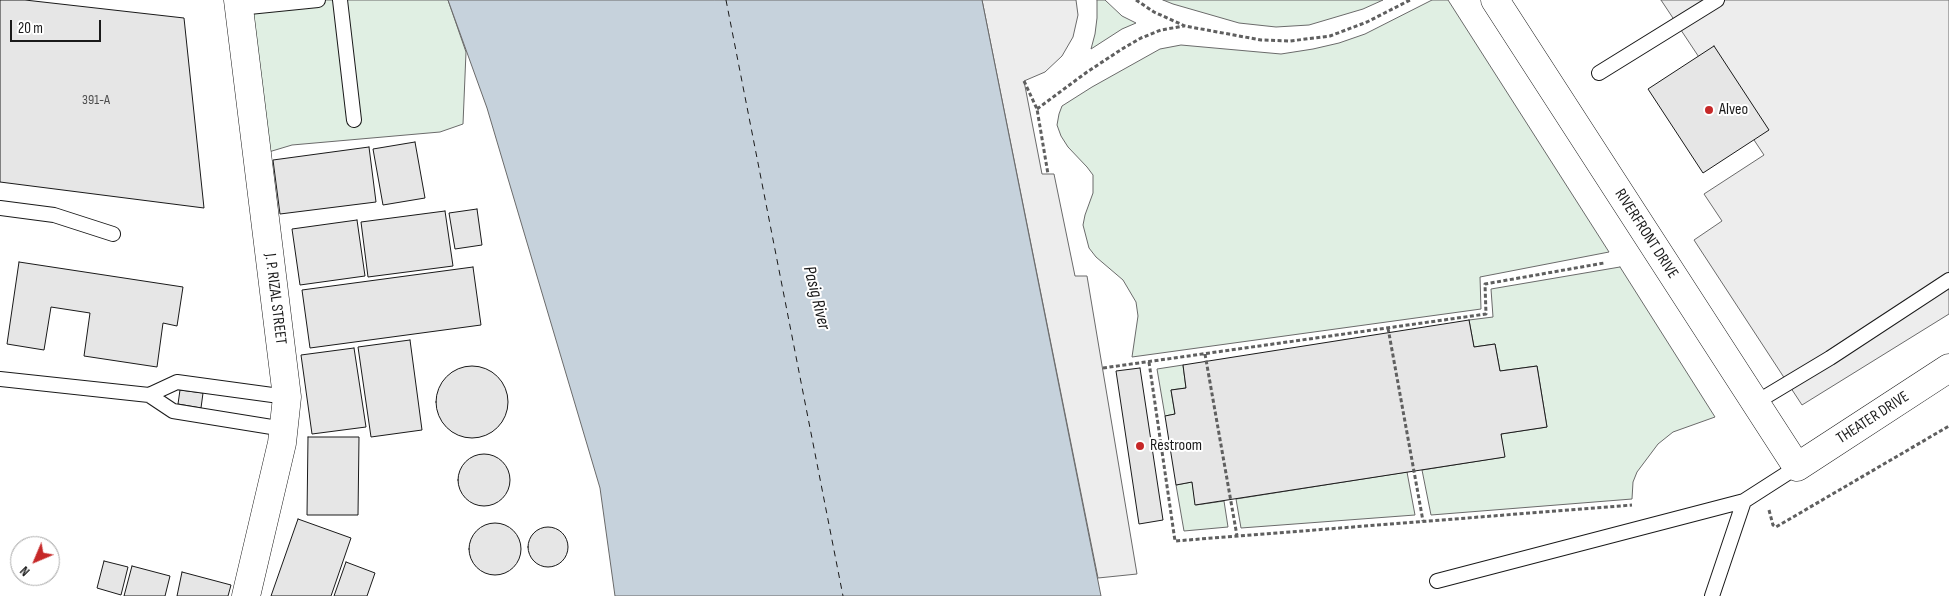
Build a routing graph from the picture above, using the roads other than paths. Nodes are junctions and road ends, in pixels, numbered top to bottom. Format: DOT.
graph roads {
  1 [pos="318,0"];
  2 [pos="340,0"];
  3 [pos="1495,0"];
  4 [pos="1716,0"];
  5 [pos="280,2"];
  6 [pos="238,4"];
  7 [pos="1599,73"];
  8 [pos="354,120"];
  9 [pos="0,208"];
  10 [pos="113,234"];
  11 [pos="1949,280"];
  12 [pos="1949,368"];
  13 [pos="0,379"];
  14 [pos="149,395"];
  15 [pos="286,397"];
  16 [pos="1755,403"];
  17 [pos="284,428"];
  18 [pos="1797,467"];
  19 [pos="1744,501"];
  20 [pos="1437,581"];
  21 [pos="246,596"];
  22 [pos="1712,596"];
  1 -- 5 [label="lane"];
  2 -- 8 [label="lane"];
  3 -- 16 [label="street, RIVERFRONT DRIVE"];
  4 -- 7 [label="lane"];
  5 -- 6 [label="lane"];
  6 -- 15 [label="street, J. P. RIZAL STREET"];
  9 -- 10 [label="lane"];
  11 -- 16 [label="lane"];
  12 -- 18 [label="street, THEATER DRIVE"];
  13 -- 14 [label="lane"];
  14 -- 15 [label="lane"];
  14 -- 17 [label="lane"];
  15 -- 17 [label="street, J. P. RIZAL STREET"];
  16 -- 18 [label="street, RIVERFRONT DRIVE"];
  17 -- 21 [label="street, J. P. RIZAL STREET"];
  18 -- 19 [label="lane"];
  19 -- 20 [label="lane"];
  19 -- 22 [label="lane"];
}
